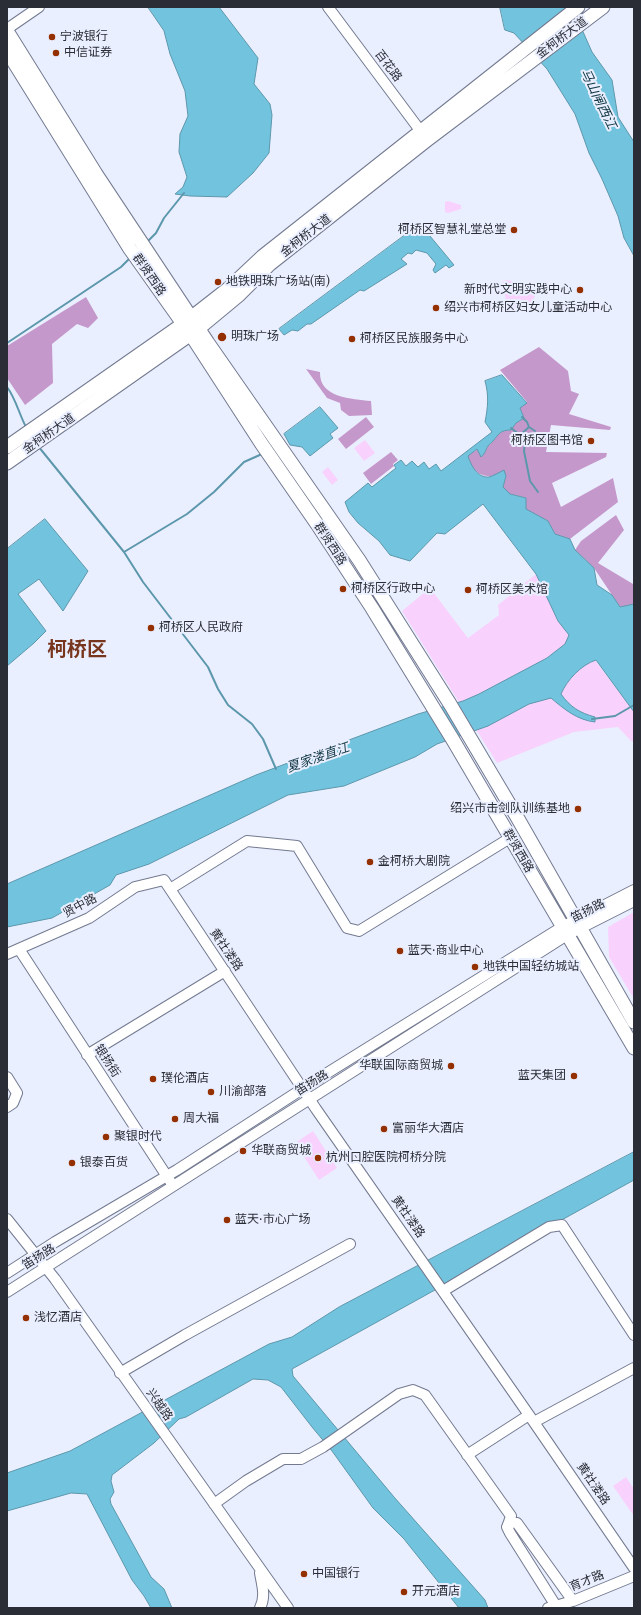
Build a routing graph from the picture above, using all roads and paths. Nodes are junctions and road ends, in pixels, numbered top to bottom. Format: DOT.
graph roads {
  1 [pos="39,7"];
  2 [pos="328,7"];
  3 [pos="578,7"];
  4 [pos="602,7"];
  5 [pos="7,30"];
  6 [pos="7,51"];
  7 [pos="424,136"];
  8 [pos="145,258"];
  9 [pos="191,326"];
  10 [pos="7,447"];
  11 [pos="7,463"];
  12 [pos="510,838"];
  13 [pos="167,884"];
  14 [pos="634,890"];
  15 [pos="634,901"];
  16 [pos="578,924"];
  17 [pos="565,931"];
  18 [pos="19,949"];
  19 [pos="7,954"];
  20 [pos="225,971"];
  21 [pos="634,1022"];
  22 [pos="634,1048"];
  23 [pos="87,1055"];
  24 [pos="7,1077"];
  25 [pos="302,1088"];
  26 [pos="310,1100"];
  27 [pos="7,1107"];
  28 [pos="167,1176"];
  29 [pos="173,1186"];
  30 [pos="7,1218"];
  31 [pos="350,1244"];
  32 [pos="36,1255"];
  33 [pos="46,1268"];
  34 [pos="7,1273"];
  35 [pos="442,1289"];
  36 [pos="7,1292"];
  37 [pos="634,1335"];
  38 [pos="634,1368"];
  39 [pos="120,1374"];
  40 [pos="532,1418"];
  41 [pos="467,1455"];
  42 [pos="214,1504"];
  43 [pos="509,1522"];
  44 [pos="258,1567"];
  45 [pos="634,1568"];
  46 [pos="634,1576"];
  47 [pos="573,1601"];
  48 [pos="552,1607"];
  49 [pos="260,1608"];
  50 [pos="288,1608"];
  1 -- 5 [label="street"];
  2 -- 7 [label="street, 百花路"];
  3 -- 7 [label="main road, 金柯桥大道"];
  4 -- 7 [label="main road, 金柯桥大道"];
  5 -- 8 [label="main road, 群贤西路"];
  6 -- 8 [label="main road, 群贤西路"];
  7 -- 9 [label="main road, 金柯桥大道"];
  8 -- 9 [label="main road, 群贤西路"];
  9 -- 10 [label="main road, 金柯桥大道"];
  9 -- 11 [label="main road, 金柯桥大道"];
  9 -- 12 [label="main road, 群贤西路"];
  9 -- 16 [label="main road, 群贤西路"];
  12 -- 13 [label="street, 贤中路"];
  12 -- 17 [label="main road, 群贤西路"];
  13 -- 18 [label="street, 贤中路"];
  13 -- 20 [label="street, 黄社溇路"];
  14 -- 16 [label="street, 笛扬路"];
  15 -- 16 [label="street, 笛扬路"];
  16 -- 17 [label="street, 笛扬路"];
  16 -- 21 [label="main road, 群贤西路"];
  17 -- 22 [label="main road, 群贤西路"];
  17 -- 25 [label="street, 笛扬路"];
  17 -- 26 [label="street, 笛扬路"];
  18 -- 19 [label="street, 贤中路"];
  18 -- 23 [label="street, 银扬街"];
  20 -- 23 [label="street"];
  20 -- 25 [label="street, 黄社溇路"];
  23 -- 28 [label="street, 银扬街"];
  24 -- 27 [label="street"];
  25 -- 26 [label="street, 黄社溇路"];
  25 -- 28 [label="street, 笛扬路"];
  26 -- 29 [label="street, 笛扬路"];
  26 -- 35 [label="street, 黄社溇路"];
  28 -- 29 [label="street, 银扬街"];
  28 -- 32 [label="street, 笛扬路"];
  29 -- 33 [label="street, 笛扬路"];
  30 -- 32 [label="street, 兴越路"];
  31 -- 39 [label="street"];
  32 -- 33 [label="street, 兴越路"];
  32 -- 34 [label="street, 笛扬路"];
  33 -- 36 [label="street, 笛扬路"];
  33 -- 39 [label="street, 兴越路"];
  35 -- 37 [label="street"];
  35 -- 40 [label="street, 黄社溇路"];
  38 -- 40 [label="street"];
  39 -- 42 [label="street, 兴越路"];
  40 -- 41 [label="street"];
  40 -- 45 [label="street, 黄社溇路"];
  41 -- 42 [label="street"];
  41 -- 43 [label="street"];
  42 -- 44 [label="street, 兴越路"];
  43 -- 47 [label="street"];
  43 -- 48 [label="street"];
  44 -- 49 [label="street"];
  44 -- 50 [label="street, 兴越路"];
  46 -- 47 [label="street, 育才路"];
  47 -- 48 [label="street, 育才路"];
}
